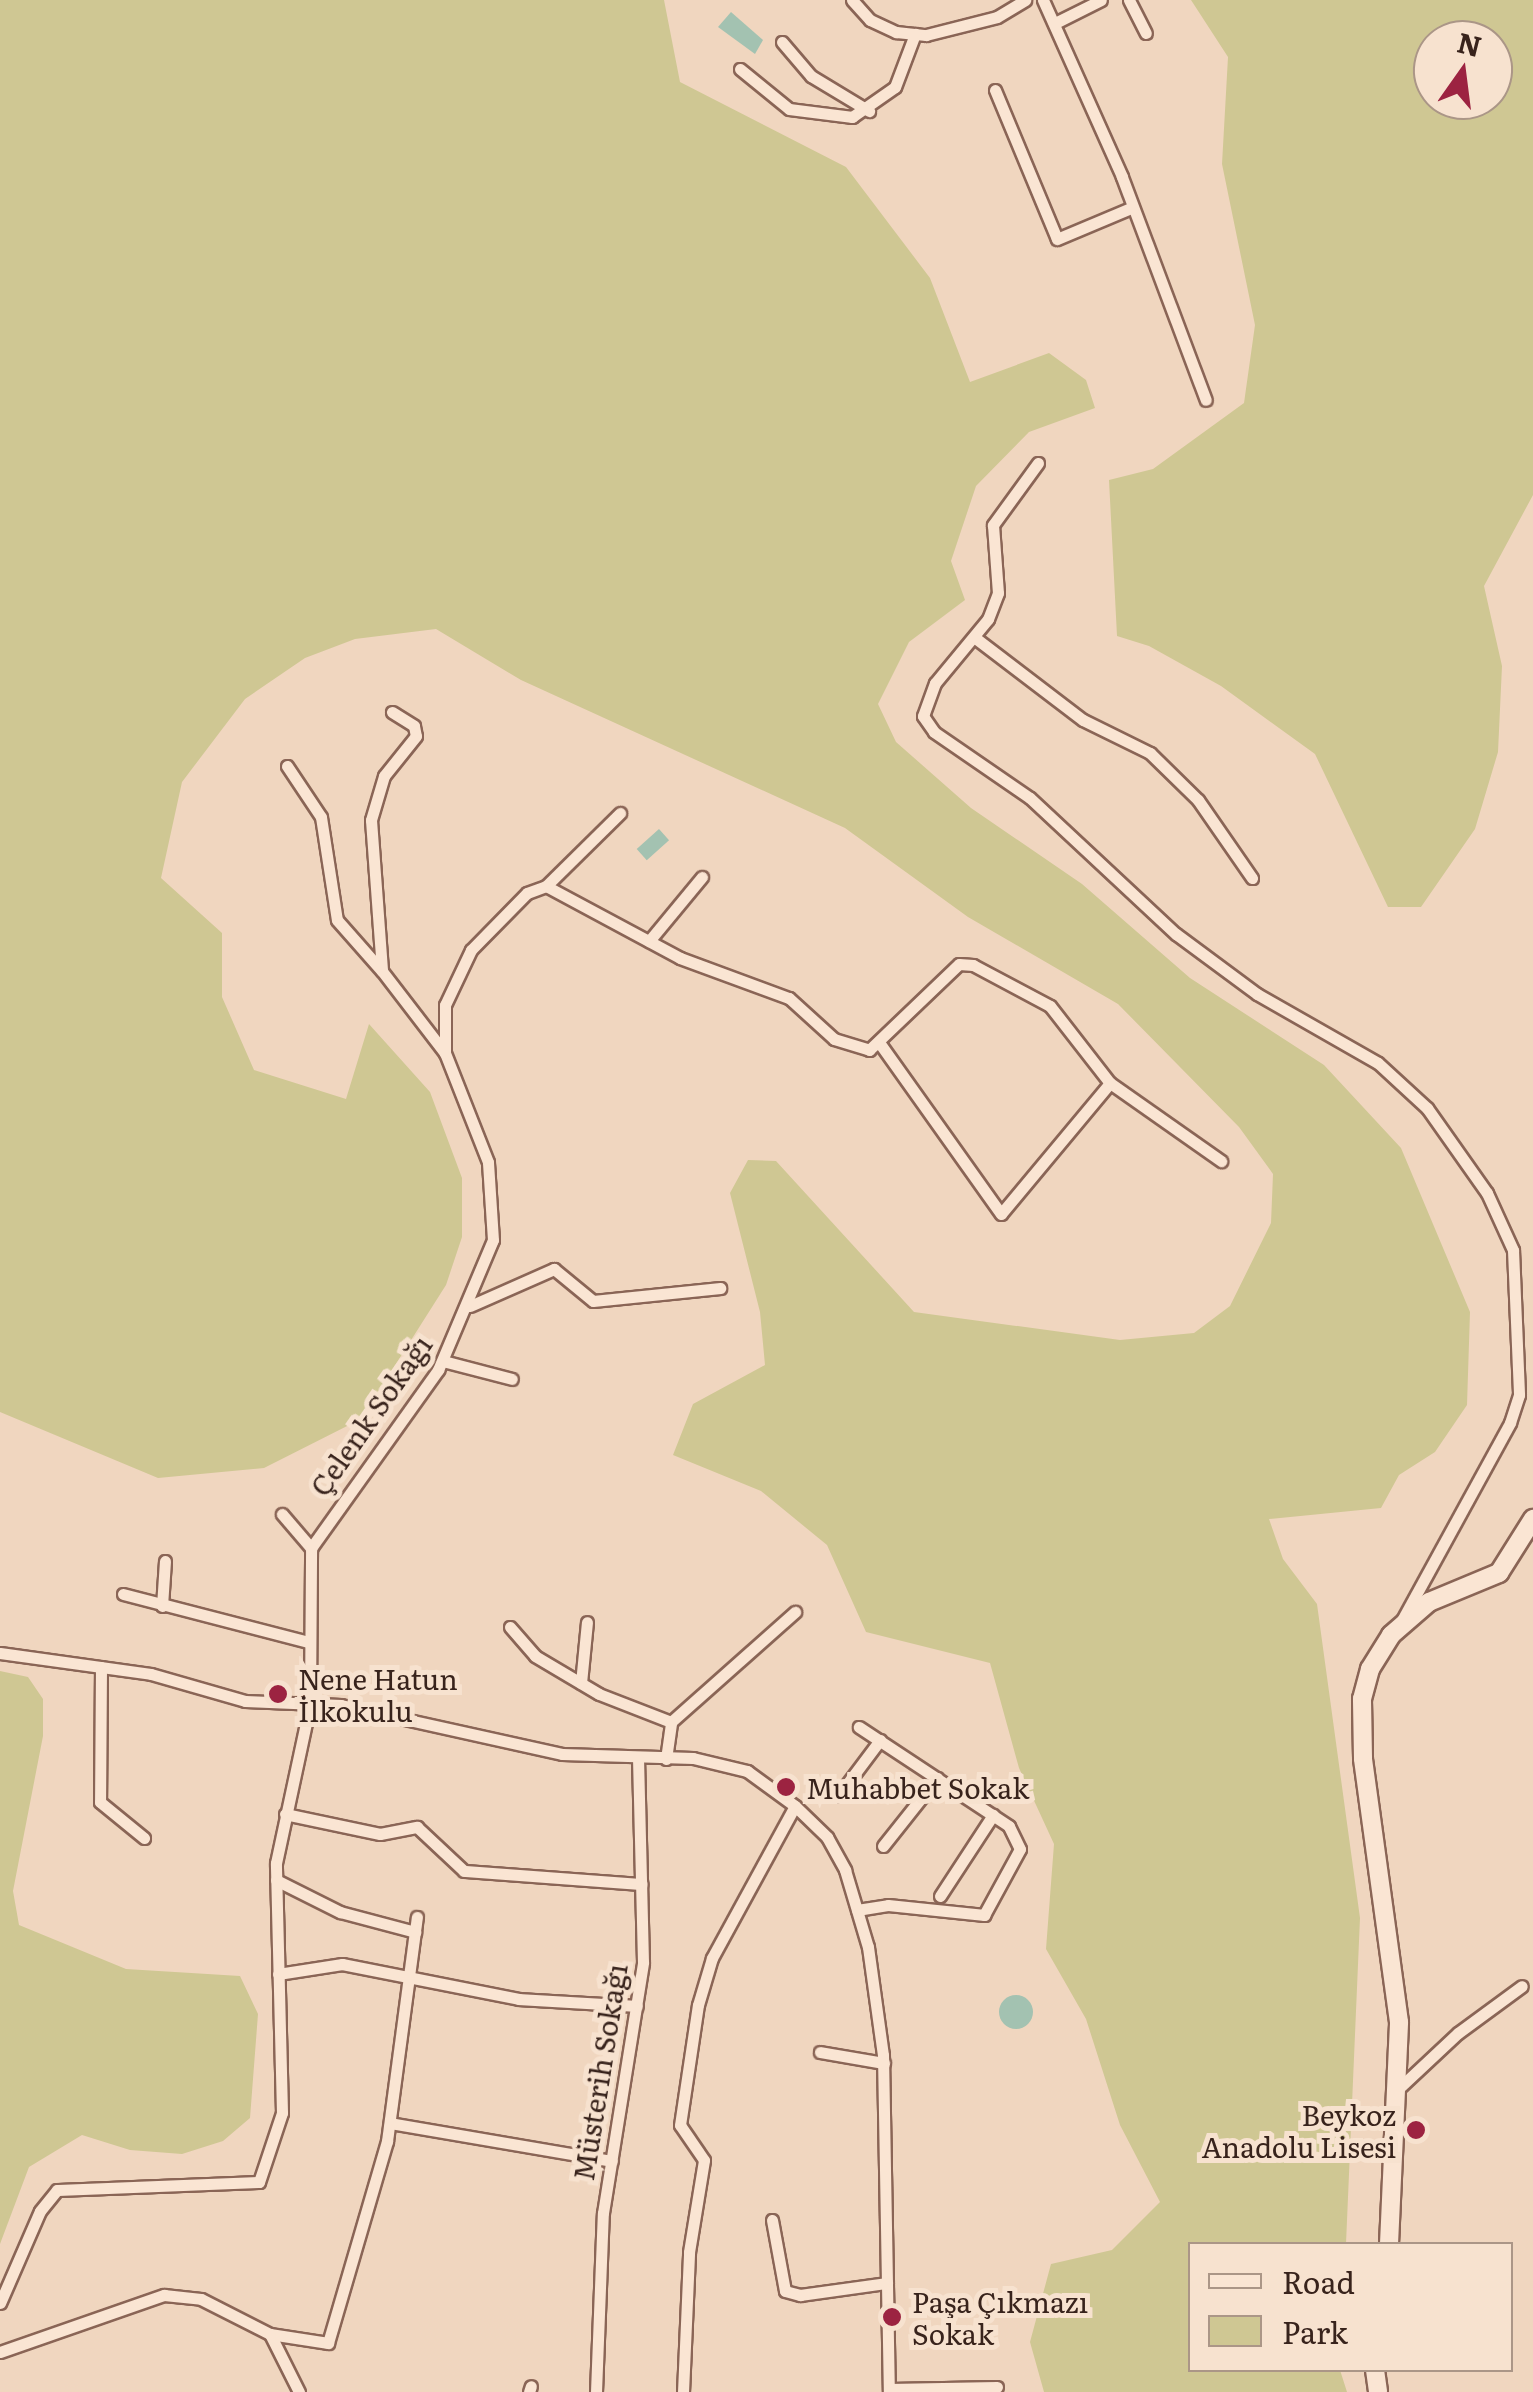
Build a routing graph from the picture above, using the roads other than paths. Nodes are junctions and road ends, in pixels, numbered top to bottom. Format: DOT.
graph roads {
  1 [pos="852,0"];
  2 [pos="1024,0"];
  3 [pos="1043,0"];
  4 [pos="1101,0"];
  5 [pos="1129,0"];
  6 [pos="1057,22"];
  7 [pos="1146,33"];
  8 [pos="915,34"];
  9 [pos="782,42"];
  10 [pos="740,69"];
  11 [pos="995,90"];
  12 [pos="869,110"];
  13 [pos="1133,206"];
  14 [pos="1206,400"];
  15 [pos="1038,464"];
  16 [pos="974,637"];
  17 [pos="392,712"];
  18 [pos="287,766"];
  19 [pos="620,813"];
  20 [pos="702,876"];
  21 [pos="1252,878"];
  22 [pos="546,886"];
  23 [pos="649,940"];
  24 [pos="382,972"];
  25 [pos="880,1045"];
  26 [pos="445,1053"];
  27 [pos="1110,1083"];
  28 [pos="1221,1161"];
  29 [pos="720,1288"];
  30 [pos="470,1306"];
  31 [pos="443,1360"];
  32 [pos="512,1379"];
  33 [pos="282,1514"];
  34 [pos="1533,1518"];
  35 [pos="311,1548"];
  36 [pos="165,1561"];
  37 [pos="124,1594"];
  38 [pos="162,1606"];
  39 [pos="795,1612"];
  40 [pos="587,1622"];
  41 [pos="510,1627"];
  42 [pos="1397,1630"];
  43 [pos="308,1642"];
  44 [pos="0,1653"];
  45 [pos="102,1667"];
  46 [pos="580,1682"];
  47 [pos="310,1704"];
  48 [pos="671,1722"];
  49 [pos="860,1727"];
  50 [pos="880,1740"];
  51 [pos="666,1759"];
  52 [pos="638,1760"];
  53 [pos="937,1778"];
  54 [pos="838,1796"];
  55 [pos="795,1806"];
  56 [pos="286,1814"];
  57 [pos="993,1815"];
  58 [pos="144,1838"];
  59 [pos="883,1846"];
  60 [pos="276,1880"];
  61 [pos="642,1884"];
  62 [pos="940,1896"];
  63 [pos="857,1910"];
  64 [pos="417,1917"];
  65 [pos="415,1932"];
  66 [pos="278,1974"];
  67 [pos="409,1978"];
  68 [pos="1522,1986"];
  69 [pos="637,2006"];
  70 [pos="820,2052"];
  71 [pos="884,2063"];
  72 [pos="1394,2093"];
  73 [pos="390,2123"];
  74 [pos="612,2161"];
  75 [pos="772,2220"];
  76 [pos="1389,2242"];
  77 [pos="888,2283"];
  78 [pos="0,2303"];
  79 [pos="270,2334"];
  80 [pos="0,2352"];
  81 [pos="997,2387"];
  82 [pos="890,2391"];
  83 [pos="298,2392"];
  84 [pos="596,2392"];
  85 [pos="684,2392"];
  1 -- 8 [label="street"];
  2 -- 8 [label="street"];
  3 -- 6 [label="street"];
  4 -- 6 [label="street"];
  5 -- 7 [label="street"];
  6 -- 13 [label="street"];
  8 -- 12 [label="street"];
  9 -- 12 [label="street"];
  10 -- 12 [label="street"];
  11 -- 13 [label="street"];
  13 -- 14 [label="street"];
  15 -- 16 [label="street"];
  16 -- 21 [label="street"];
  16 -- 42 [label="street"];
  17 -- 24 [label="street"];
  18 -- 24 [label="street, Çelenk Sokağı"];
  19 -- 22 [label="street, Çelenk Sokağı"];
  20 -- 23 [label="street"];
  22 -- 23 [label="street"];
  22 -- 26 [label="street, Çelenk Sokağı"];
  23 -- 25 [label="street"];
  24 -- 26 [label="street, Çelenk Sokağı"];
  25 -- 27 [label="street"];
  25 -- 27 [label="street"];
  26 -- 30 [label="street, Çelenk Sokağı"];
  27 -- 28 [label="street"];
  29 -- 30 [label="street"];
  30 -- 31 [label="street, Çelenk Sokağı"];
  31 -- 32 [label="street"];
  31 -- 35 [label="street, Çelenk Sokağı"];
  33 -- 35 [label="street"];
  34 -- 42 [label="street"];
  35 -- 43 [label="street"];
  36 -- 38 [label="street"];
  37 -- 38 [label="street"];
  38 -- 43 [label="street"];
  39 -- 48 [label="street"];
  40 -- 46 [label="street"];
  41 -- 46 [label="street"];
  42 -- 72 [label="street"];
  43 -- 47 [label="street"];
  44 -- 45 [label="street"];
  45 -- 47 [label="street"];
  45 -- 58 [label="street"];
  46 -- 48 [label="street"];
  47 -- 52 [label="street"];
  47 -- 56 [label="street"];
  48 -- 51 [label="street"];
  49 -- 50 [label="street"];
  50 -- 53 [label="street"];
  50 -- 54 [label="street"];
  51 -- 52 [label="street"];
  51 -- 55 [label="street"];
  52 -- 61 [label="street, Müsterih Sokağı"];
  53 -- 57 [label="street"];
  53 -- 59 [label="street"];
  55 -- 63 [label="street"];
  55 -- 85 [label="street"];
  56 -- 60 [label="street"];
  56 -- 61 [label="street"];
  57 -- 62 [label="street"];
  57 -- 63 [label="street"];
  60 -- 65 [label="street"];
  60 -- 66 [label="street"];
  61 -- 69 [label="street, Müsterih Sokağı"];
  63 -- 71 [label="street"];
  64 -- 65 [label="street"];
  65 -- 67 [label="street"];
  66 -- 67 [label="street"];
  66 -- 78 [label="street"];
  67 -- 69 [label="street"];
  67 -- 73 [label="street"];
  68 -- 72 [label="street"];
  69 -- 74 [label="street, Müsterih Sokağı"];
  70 -- 71 [label="street"];
  71 -- 77 [label="street"];
  72 -- 76 [label="street"];
  73 -- 74 [label="street"];
  73 -- 79 [label="street"];
  74 -- 84 [label="street, Müsterih Sokağı"];
  75 -- 77 [label="street"];
  77 -- 82 [label="street"];
  79 -- 80 [label="street"];
  79 -- 83 [label="street"];
  81 -- 82 [label="street"];
}
